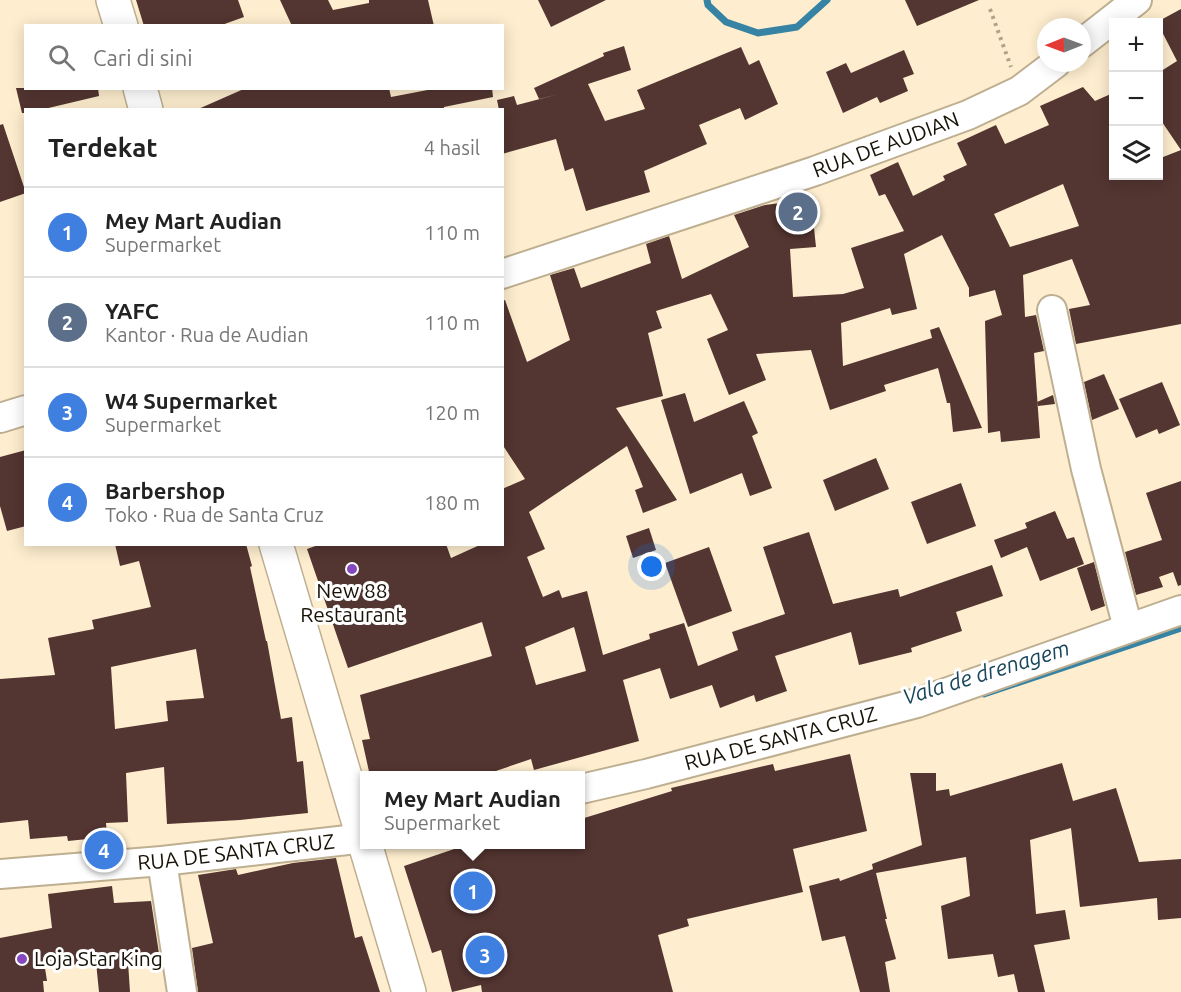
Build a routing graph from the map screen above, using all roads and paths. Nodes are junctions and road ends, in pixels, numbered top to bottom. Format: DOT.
graph roads {
  1 [pos="113,0"];
  2 [pos="1137,0"];
  3 [pos="990,9"];
  4 [pos="120,24"];
  5 [pos="1091,36"];
  6 [pos="1044,72"];
  7 [pos="141,90"];
  8 [pos="1018,91"];
  9 [pos="145,108"];
  10 [pos="504,273"];
  11 [pos="1052,310"];
  12 [pos="24,412"];
  13 [pos="0,418"];
  14 [pos="277,546"];
  15 [pos="1181,610"];
  16 [pos="1128,628"];
  17 [pos="585,788"];
  18 [pos="360,825"];
  19 [pos="360,838"];
  20 [pos="367,849"];
  21 [pos="162,861"];
  22 [pos="0,874"];
  23 [pos="182,992"];
  24 [pos="409,992"];
  1 -- 4 [label="main road"];
  2 -- 5 [label="street"];
  3 -- 8 [label="path"];
  6 -- 8 [label="street, RUA DE AUDIAN"];
  7 -- 9 [label="main road"];
  8 -- 10 [label="street, RUA DE AUDIAN"];
  11 -- 16 [label="street"];
  12 -- 13 [label="street"];
  14 -- 18 [label="main road"];
  15 -- 16 [label="street, RUA DE SANTA CRUZ"];
  16 -- 17 [label="street, RUA DE SANTA CRUZ"];
  19 -- 21 [label="street, RUA DE SANTA CRUZ"];
  20 -- 24 [label="main road"];
  21 -- 22 [label="street, RUA DE SANTA CRUZ"];
  21 -- 23 [label="street"];
}
